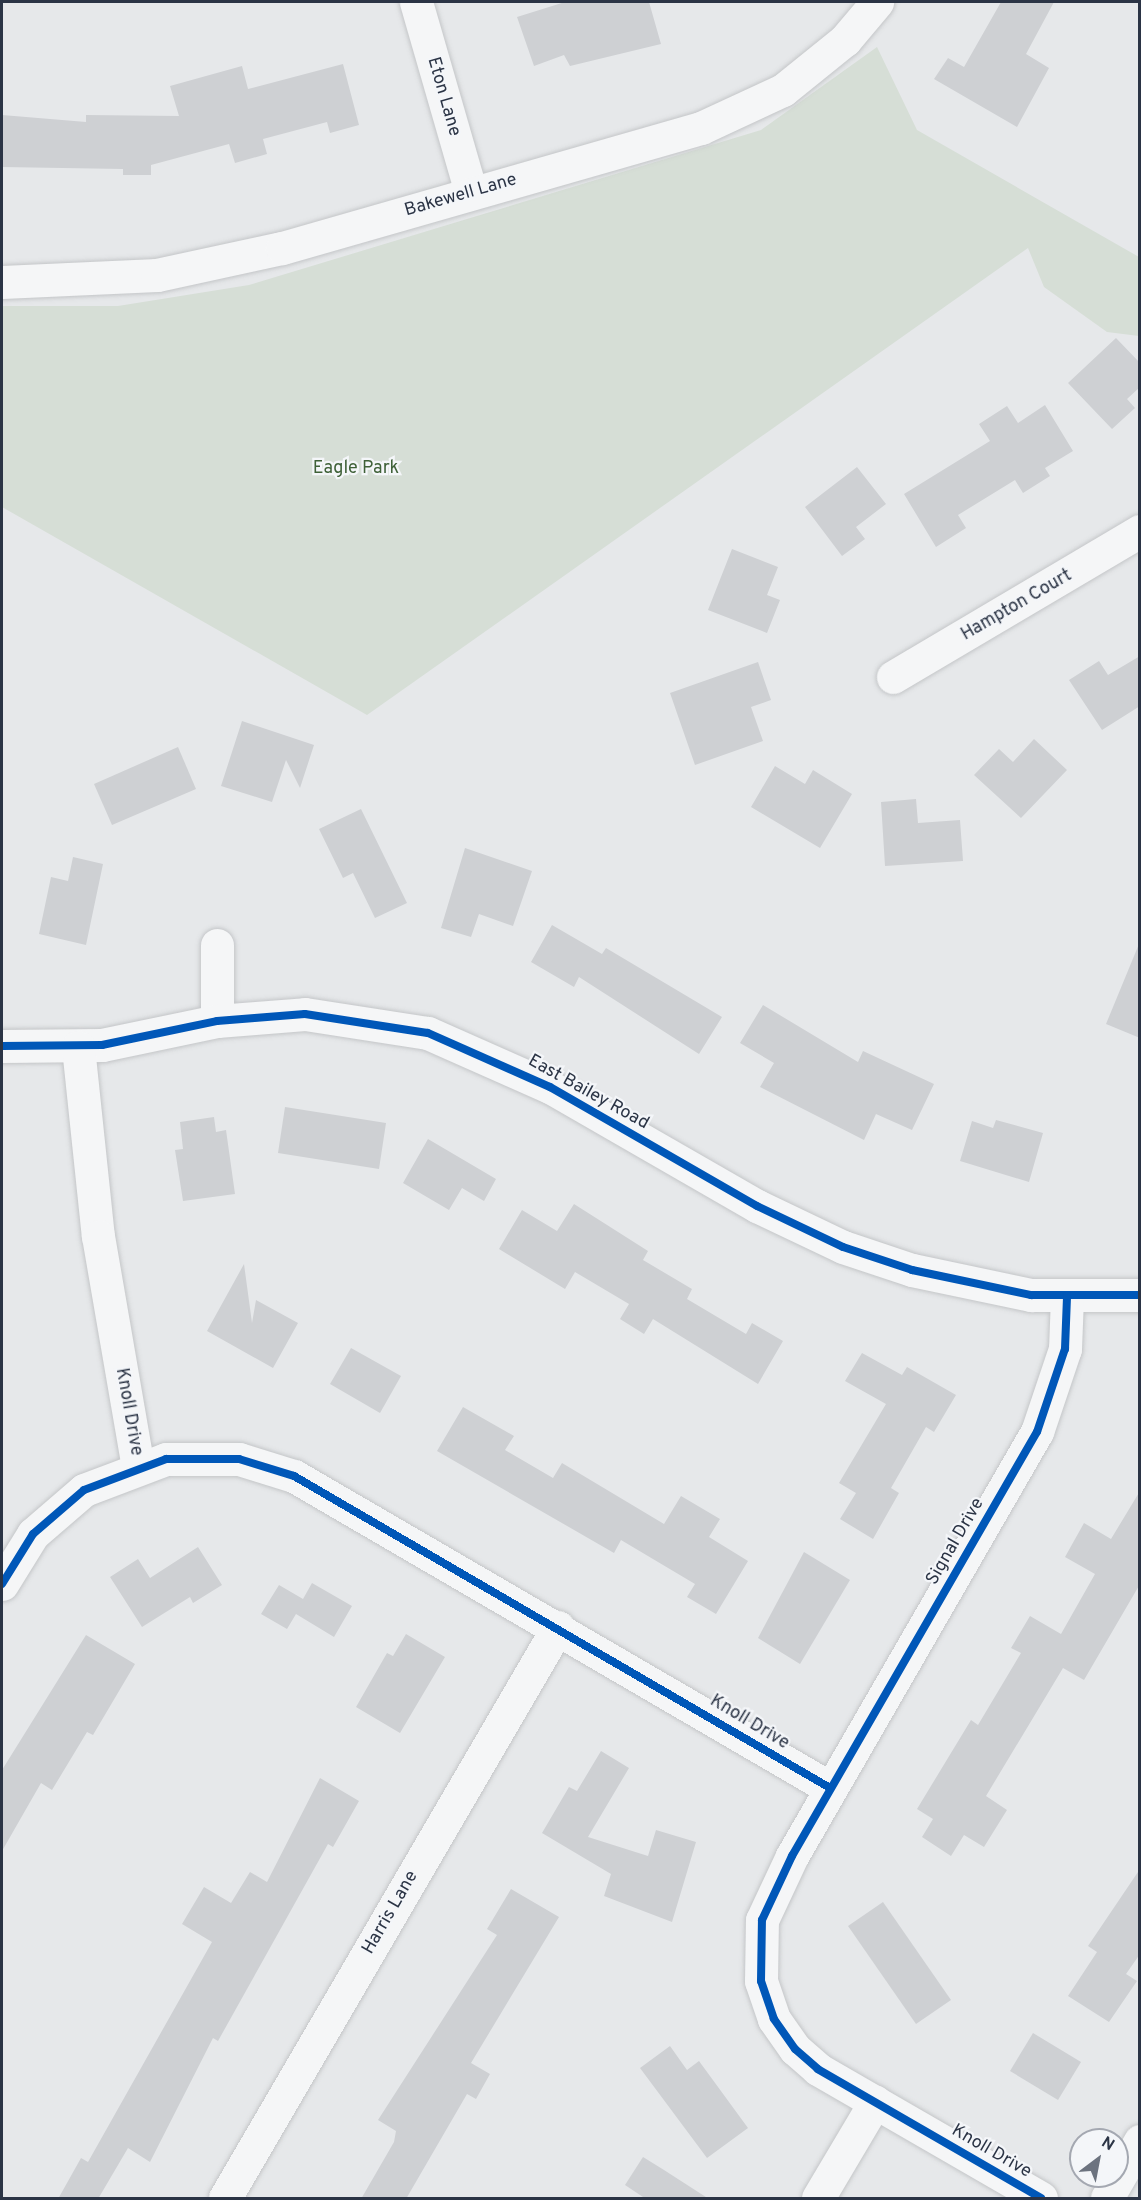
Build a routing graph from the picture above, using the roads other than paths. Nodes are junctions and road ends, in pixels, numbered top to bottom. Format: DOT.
graph roads {
  1 [pos="416,2"];
  2 [pos="877,2"];
  3 [pos="471,193"];
  4 [pos="2,282"];
  5 [pos="1140,531"];
  6 [pos="893,677"];
  7 [pos="217,945"];
  8 [pos="217,1021"];
  9 [pos="2,1046"];
  10 [pos="78,1047"];
  11 [pos="1140,1295"];
  12 [pos="1067,1296"];
  13 [pos="138,1467"];
  14 [pos="2,1584"];
  15 [pos="558,1628"];
  16 [pos="830,1788"];
  17 [pos="875,2102"];
  18 [pos="1140,2141"];
  19 [pos="225,2199"];
  20 [pos="818,2199"];
  21 [pos="1041,2199"];
  22 [pos="1107,2199"];
  1 -- 3 [label="street, Eton Lane"];
  2 -- 3 [label="street, Bakewell Lane"];
  3 -- 4 [label="street, Bakewell Lane"];
  5 -- 6 [label="street, Hampton Court"];
  7 -- 8 [label="street"];
  8 -- 10 [label="street, East Bailey Road"];
  8 -- 12 [label="street, East Bailey Road"];
  9 -- 10 [label="street, East Bailey Road"];
  10 -- 13 [label="street, Knoll Drive"];
  11 -- 12 [label="street, East Bailey Road"];
  12 -- 16 [label="street, Signal Drive"];
  13 -- 14 [label="street"];
  13 -- 15 [label="street, Knoll Drive"];
  15 -- 16 [label="street, Knoll Drive"];
  15 -- 19 [label="street, Harris Lane"];
  16 -- 17 [label="street, Knoll Drive"];
  17 -- 20 [label="street"];
  17 -- 21 [label="street, Knoll Drive"];
  18 -- 22 [label="street"];
}
